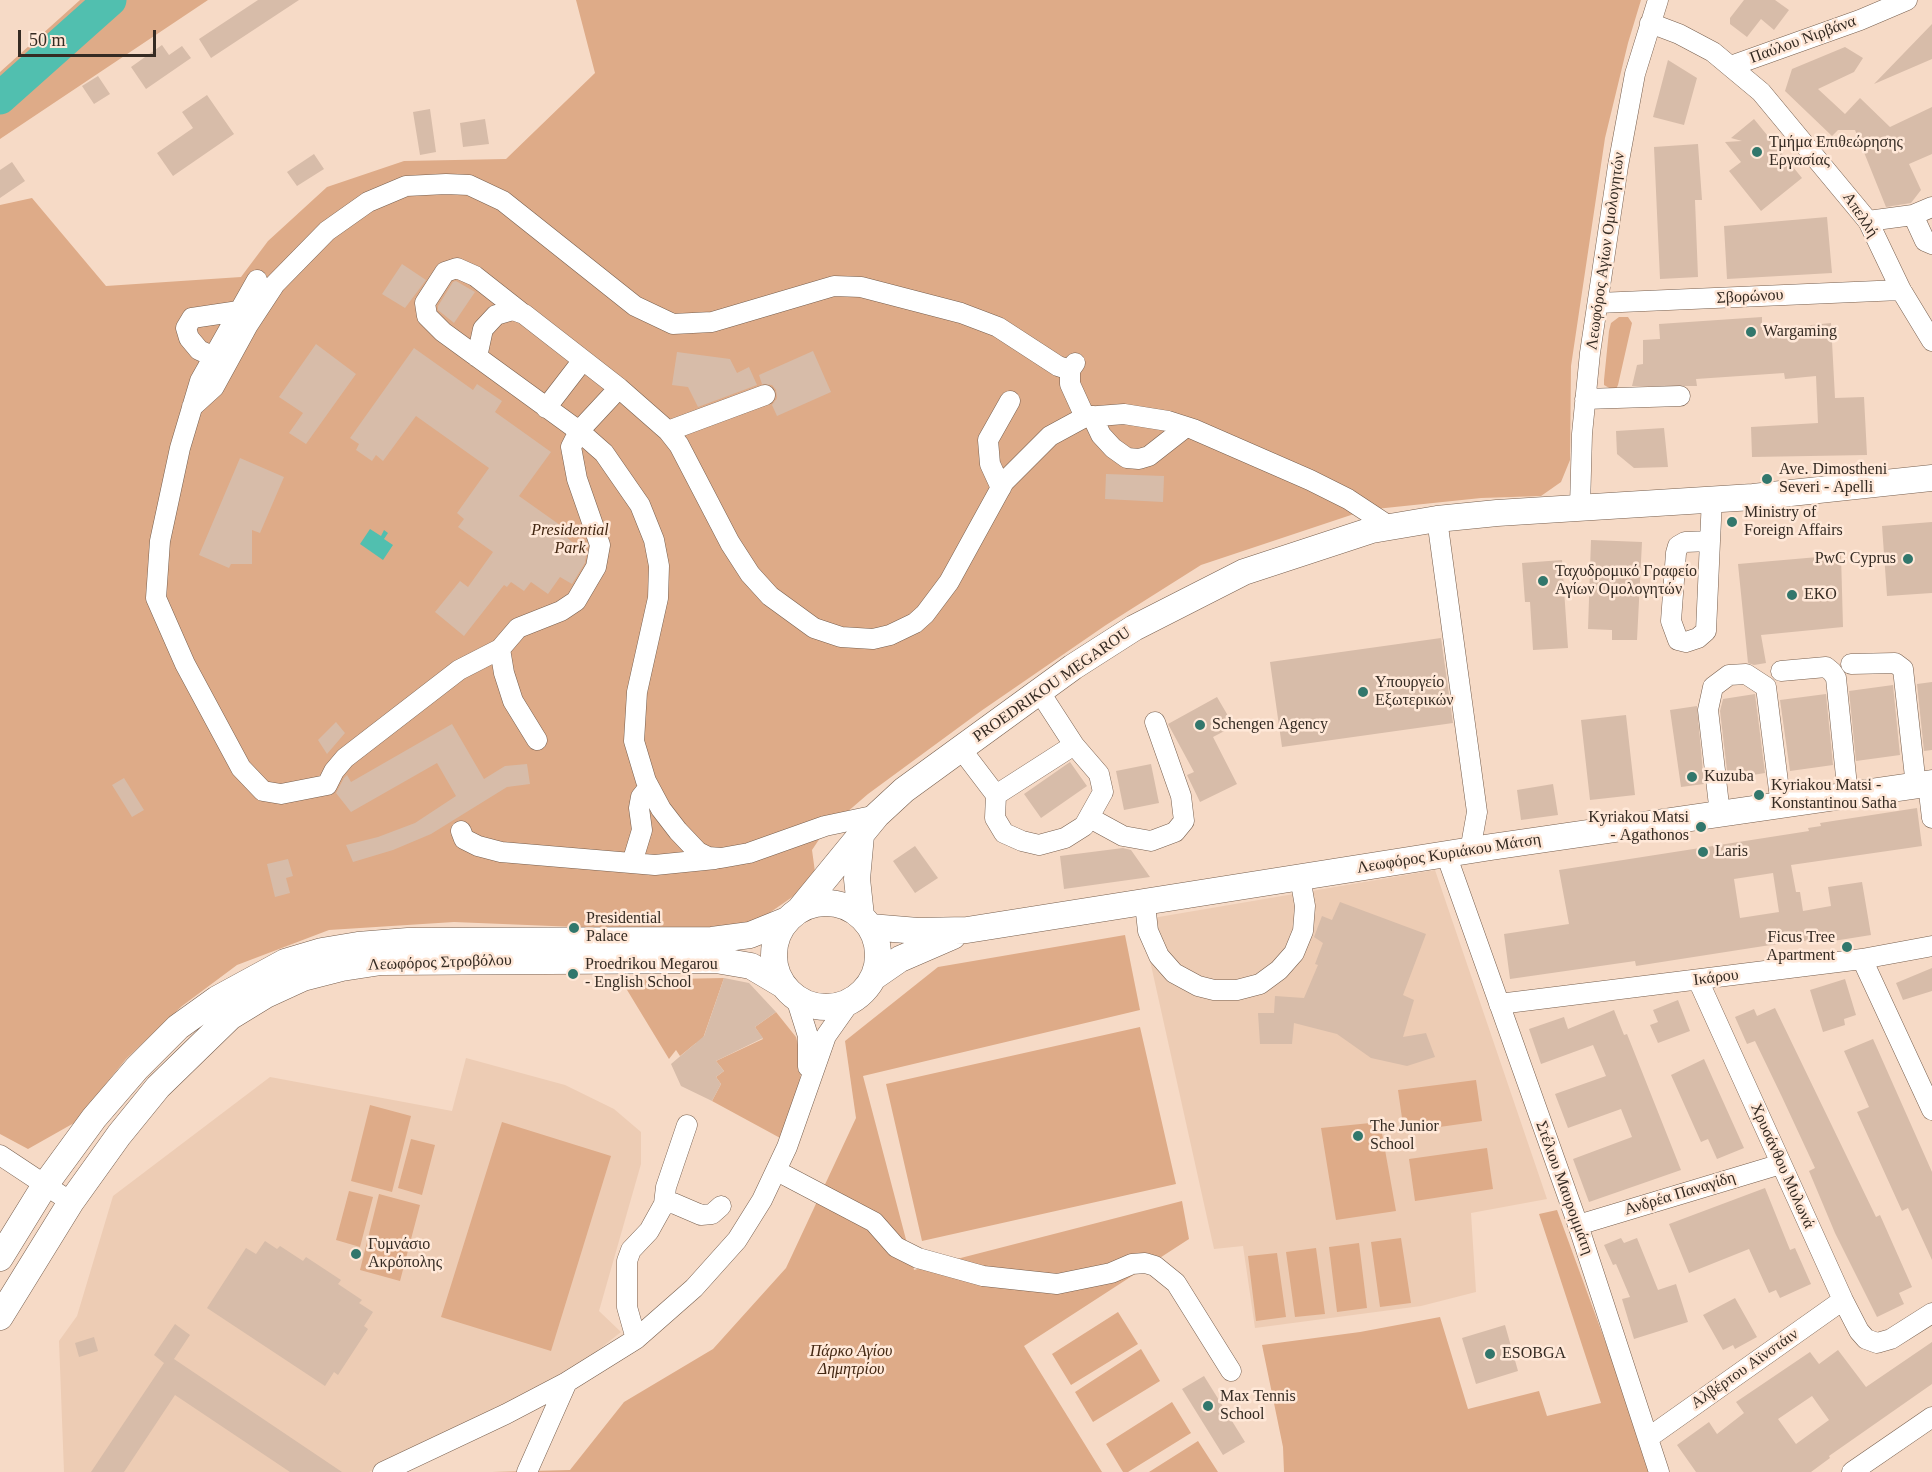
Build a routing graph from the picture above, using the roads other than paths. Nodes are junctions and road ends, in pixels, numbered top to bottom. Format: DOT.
graph roads {
  1 [pos="1658,0"];
  2 [pos="1907,0"];
  3 [pos="1650,23"];
  4 [pos="1731,66"];
  5 [pos="1932,207"];
  6 [pos="1913,215"];
  7 [pos="1868,221"];
  8 [pos="1932,244"];
  9 [pos="257,280"];
  10 [pos="1901,290"];
  11 [pos="1598,303"];
  12 [pos="239,311"];
  13 [pos="524,314"];
  14 [pos="1932,341"];
  15 [pos="212,356"];
  16 [pos="477,357"];
  17 [pos="583,360"];
  18 [pos="619,388"];
  19 [pos="765,395"];
  20 [pos="1680,396"];
  21 [pos="1585,399"];
  22 [pos="1011,401"];
  23 [pos="192,407"];
  24 [pos="546,408"];
  25 [pos="1088,417"];
  26 [pos="1186,427"];
  27 [pos="579,431"];
  28 [pos="668,431"];
  29 [pos="1932,478"];
  30 [pos="1001,488"];
  31 [pos="1712,499"];
  32 [pos="1580,507"];
  33 [pos="1437,519"];
  34 [pos="1389,526"];
  35 [pos="1710,541"];
  36 [pos="500,649"];
  37 [pos="1851,664"];
  38 [pos="1781,671"];
  39 [pos="1040,691"];
  40 [pos="1155,722"];
  41 [pos="537,740"];
  42 [pos="1074,745"];
  43 [pos="961,749"];
  44 [pos="1925,784"];
  45 [pos="649,787"];
  46 [pos="996,795"];
  47 [pos="1848,796"];
  48 [pos="1780,806"];
  49 [pos="1720,814"];
  50 [pos="1090,818"];
  51 [pos="1932,818"];
  52 [pos="869,825"];
  53 [pos="460,831"];
  54 [pos="1482,848"];
  55 [pos="1446,854"];
  56 [pos="728,857"];
  57 [pos="632,863"];
  58 [pos="1300,877"];
  59 [pos="1145,904"];
  60 [pos="794,915"];
  61 [pos="866,921"];
  62 [pos="967,930"];
  63 [pos="1932,946"];
  64 [pos="1862,959"];
  65 [pos="874,977"];
  66 [pos="1698,980"];
  67 [pos="790,991"];
  68 [pos="850,1002"];
  69 [pos="1499,1004"];
  70 [pos="806,1093"];
  71 [pos="1932,1110"];
  72 [pos="687,1125"];
  73 [pos="0,1155"];
  74 [pos="1781,1164"];
  75 [pos="777,1171"];
  76 [pos="45,1185"];
  77 [pos="71,1202"];
  78 [pos="664,1204"];
  79 [pos="721,1206"];
  80 [pos="1578,1225"];
  81 [pos="0,1258"];
  82 [pos="1843,1300"];
  83 [pos="1932,1313"];
  84 [pos="0,1317"];
  85 [pos="636,1339"];
  86 [pos="1231,1371"];
  87 [pos="567,1382"];
  88 [pos="1932,1417"];
  89 [pos="1648,1438"];
  90 [pos="383,1472"];
  91 [pos="527,1472"];
  92 [pos="1659,1472"];
  93 [pos="1852,1472"];
  1 -- 3 [label="street, Λεωφόρος Αγίων Ομολογητών"];
  2 -- 4 [label="street, Παύλου Νιρβάνα"];
  3 -- 4 [label="street, Απελλή"];
  3 -- 11 [label="street, Λεωφόρος Αγίων Ομολογητών"];
  4 -- 7 [label="street, Απελλή"];
  5 -- 6 [label="street"];
  6 -- 7 [label="street"];
  6 -- 8 [label="street"];
  7 -- 10 [label="street, Απελλή"];
  9 -- 12 [label="street"];
  10 -- 11 [label="street, Σβορώνου"];
  10 -- 14 [label="street, Απελλή"];
  11 -- 21 [label="street, Λεωφόρος Αγίων Ομολογητών"];
  12 -- 15 [label="street"];
  12 -- 15 [label="street"];
  13 -- 16 [label="street"];
  13 -- 16 [label="street"];
  13 -- 17 [label="street"];
  15 -- 23 [label="street"];
  16 -- 24 [label="street"];
  17 -- 18 [label="street"];
  17 -- 24 [label="street"];
  18 -- 27 [label="street"];
  18 -- 28 [label="street"];
  19 -- 28 [label="street"];
  20 -- 21 [label="street"];
  21 -- 32 [label="street, Λεωφόρος Αγίων Ομολογητών"];
  22 -- 30 [label="street"];
  23 -- 25 [label="street"];
  23 -- 36 [label="street"];
  24 -- 27 [label="street"];
  25 -- 26 [label="street"];
  25 -- 26 [label="street"];
  25 -- 30 [label="street"];
  26 -- 34 [label="street"];
  27 -- 36 [label="street"];
  27 -- 45 [label="street"];
  28 -- 30 [label="street"];
  29 -- 31 [label="main road, PROEDRIKOU MEGAROU"];
  31 -- 32 [label="main road, PROEDRIKOU MEGAROU"];
  31 -- 35 [label="street"];
  32 -- 33 [label="main road, PROEDRIKOU MEGAROU"];
  33 -- 34 [label="main road, PROEDRIKOU MEGAROU"];
  33 -- 54 [label="street"];
  34 -- 39 [label="main road, PROEDRIKOU MEGAROU"];
  35 -- 35 [label="street"];
  36 -- 41 [label="street"];
  37 -- 44 [label="street"];
  38 -- 47 [label="street"];
  39 -- 42 [label="street"];
  39 -- 43 [label="main road, PROEDRIKOU MEGAROU"];
  40 -- 50 [label="street"];
  42 -- 46 [label="street"];
  42 -- 50 [label="street"];
  43 -- 46 [label="street"];
  43 -- 52 [label="main road, PROEDRIKOU MEGAROU"];
  44 -- 47 [label="main road, Λεωφόρος Κυριάκου Μάτση"];
  44 -- 51 [label="street"];
  45 -- 56 [label="street"];
  45 -- 57 [label="street"];
  46 -- 50 [label="street"];
  47 -- 48 [label="main road, Λεωφόρος Κυριάκου Μάτση"];
  48 -- 49 [label="main road, Λεωφόρος Κυριάκου Μάτση"];
  48 -- 49 [label="street"];
  49 -- 54 [label="main road, Λεωφόρος Κυριάκου Μάτση"];
  52 -- 56 [label="street"];
  52 -- 60 [label="main road, PROEDRIKOU MEGAROU"];
  52 -- 61 [label="main road"];
  53 -- 57 [label="street"];
  54 -- 55 [label="main road, Λεωφόρος Κυριάκου Μάτση"];
  55 -- 58 [label="main road, Λεωφόρος Κυριάκου Μάτση"];
  55 -- 69 [label="street, Στέλιου Μαυρομμάτη"];
  56 -- 57 [label="street"];
  58 -- 59 [label="main road, Λεωφόρος Κυριάκου Μάτση"];
  58 -- 59 [label="street"];
  59 -- 62 [label="main road, Λεωφόρος Κυριάκου Μάτση"];
  60 -- 61 [label="main road"];
  60 -- 67 [label="main road"];
  60 -- 76 [label="main road, Λεωφόρος Στροβόλου"];
  61 -- 62 [label="main road, Λεωφόρος Κυριάκου Μάτση"];
  61 -- 65 [label="main road"];
  62 -- 65 [label="main road, Λεωφόρος Κυριάκου Μάτση"];
  63 -- 64 [label="street, Ικάρου"];
  64 -- 66 [label="street, Ικάρου"];
  64 -- 71 [label="street"];
  65 -- 68 [label="main road"];
  66 -- 69 [label="street, Ικάρου"];
  66 -- 74 [label="street, Χρυσάνθου Μυλωνά"];
  67 -- 68 [label="main road"];
  67 -- 70 [label="street"];
  67 -- 77 [label="main road, Λεωφόρος Στροβόλου"];
  68 -- 70 [label="street"];
  69 -- 80 [label="street, Στέλιου Μαυρομμάτη"];
  70 -- 75 [label="street"];
  72 -- 78 [label="street"];
  73 -- 76 [label="street"];
  74 -- 80 [label="street, Ανδρέα Παναγίδη"];
  74 -- 82 [label="street, Χρυσάνθου Μυλωνά"];
  75 -- 85 [label="street"];
  75 -- 86 [label="street"];
  76 -- 77 [label="street"];
  76 -- 81 [label="main road, Λεωφόρος Στροβόλου"];
  77 -- 84 [label="main road, Λεωφόρος Στροβόλου"];
  78 -- 79 [label="street"];
  78 -- 85 [label="street"];
  80 -- 89 [label="street, Στέλιου Μαυρομμάτη"];
  82 -- 83 [label="street, Χρυσάνθου Μυλωνά"];
  82 -- 89 [label="street, Αλβέρτου Αϊνστάιν"];
  85 -- 87 [label="street"];
  87 -- 90 [label="street"];
  87 -- 91 [label="street"];
  88 -- 93 [label="street"];
  89 -- 92 [label="street, Στέλιου Μαυρομμάτη"];
}
